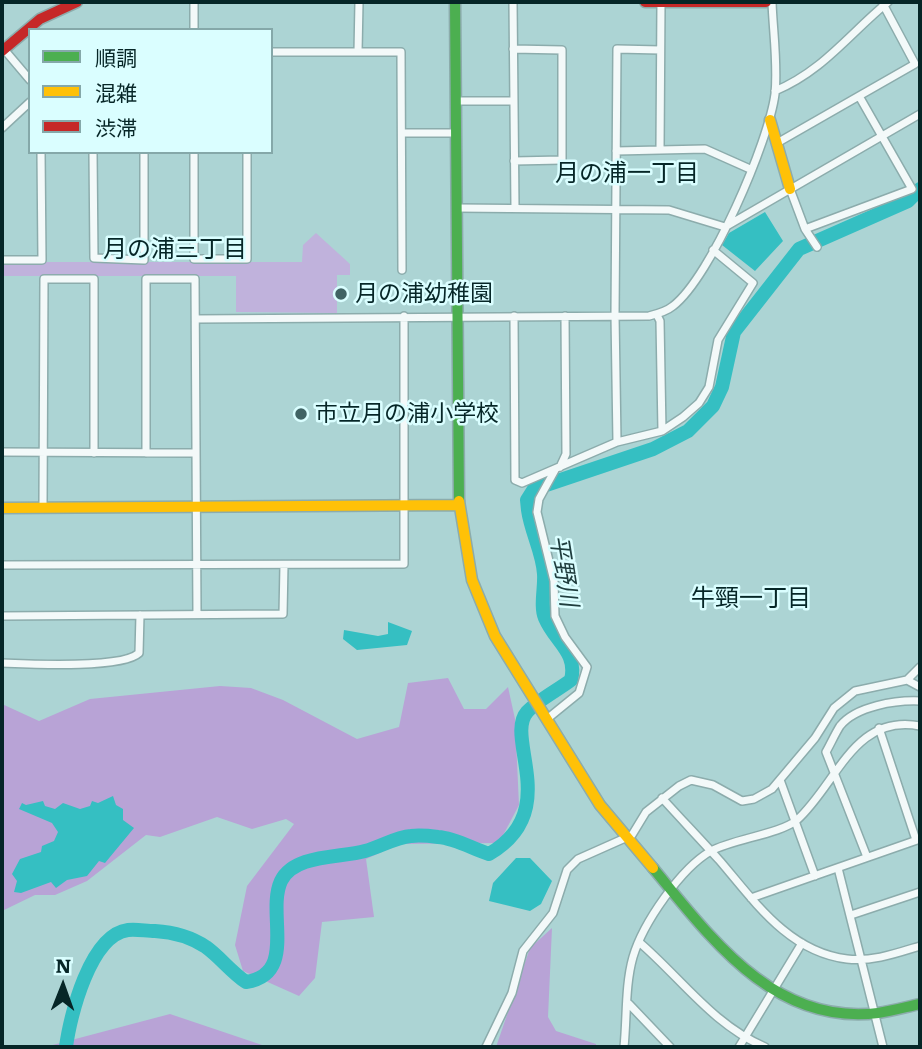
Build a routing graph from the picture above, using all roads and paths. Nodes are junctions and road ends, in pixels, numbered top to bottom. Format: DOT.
graph roads {
  1 [pos="77,2"];
  2 [pos="194,2"];
  3 [pos="359,2"];
  4 [pos="455,2"];
  5 [pos="513,2"];
  6 [pos="645,2"];
  7 [pos="660,2"];
  8 [pos="766,2"];
  9 [pos="772,2"];
  10 [pos="884,3"];
  11 [pos="29,28"];
  12 [pos="194,28"];
  13 [pos="28,29"];
  14 [pos="3,49"];
  15 [pos="513,49"];
  16 [pos="660,50"];
  17 [pos="273,52"];
  18 [pos="358,52"];
  19 [pos="28,78"];
  20 [pos="775,91"];
  21 [pos="859,96"];
  22 [pos="456,101"];
  23 [pos="514,101"];
  24 [pos="28,104"];
  25 [pos="920,114"];
  26 [pos="770,120"];
  27 [pos="2,128"];
  28 [pos="402,133"];
  29 [pos="455,133"];
  30 [pos="881,136"];
  31 [pos="778,143"];
  32 [pos="660,149"];
  33 [pos="616,151"];
  34 [pos="41,154"];
  35 [pos="93,154"];
  36 [pos="144,154"];
  37 [pos="194,154"];
  38 [pos="247,154"];
  39 [pos="514,161"];
  40 [pos="750,169"];
  41 [pos="790,189"];
  42 [pos="457,208"];
  43 [pos="515,208"];
  44 [pos="615,208"];
  45 [pos="725,227"];
  46 [pos="805,229"];
  47 [pos="817,247"];
  48 [pos="713,250"];
  49 [pos="2,260"];
  50 [pos="402,270"];
  51 [pos="657,314"];
  52 [pos="614,315"];
  53 [pos="404,316"];
  54 [pos="458,316"];
  55 [pos="514,316"];
  56 [pos="565,316"];
  57 [pos="196,318"];
  58 [pos="663,431"];
  59 [pos="617,442"];
  60 [pos="2,453"];
  61 [pos="43,453"];
  62 [pos="94,453"];
  63 [pos="146,453"];
  64 [pos="196,453"];
  65 [pos="557,468"];
  66 [pos="459,505"];
  67 [pos="404,506"];
  68 [pos="43,507"];
  69 [pos="2,508"];
  70 [pos="196,508"];
  71 [pos="2,565"];
  72 [pos="197,565"];
  73 [pos="284,565"];
  74 [pos="197,614"];
  75 [pos="140,615"];
  76 [pos="2,616"];
  77 [pos="2,663"];
  78 [pos="920,667"];
  79 [pos="907,680"];
  80 [pos="920,687"];
  81 [pos="920,702"];
  82 [pos="547,719"];
  83 [pos="920,726"];
  84 [pos="878,728"];
  85 [pos="836,773"];
  86 [pos="780,780"];
  87 [pos="662,798"];
  88 [pos="795,821"];
  89 [pos="624,838"];
  90 [pos="918,839"];
  91 [pos="711,851"];
  92 [pos="867,858"];
  93 [pos="838,867"];
  94 [pos="815,876"];
  95 [pos="670,889"];
  96 [pos="920,892"];
  97 [pos="751,898"];
  98 [pos="850,915"];
  99 [pos="639,942"];
  100 [pos="802,943"];
  101 [pos="920,946"];
  102 [pos="862,959"];
  103 [pos="772,990"];
  104 [pos="629,1004"];
  105 [pos="920,1004"];
  106 [pos="876,1013"];
  107 [pos="745,1038"];
  108 [pos="486,1047"];
  109 [pos="624,1047"];
  110 [pos="670,1047"];
  111 [pos="739,1047"];
  112 [pos="765,1047"];
  113 [pos="883,1047"];
  1 -- 11 [label="street"];
  2 -- 12 [label="street"];
  3 -- 18 [label="street"];
  4 -- 22 [label="street"];
  5 -- 15 [label="street"];
  6 -- 7 [label="street"];
  7 -- 8 [label="street"];
  7 -- 16 [label="street"];
  9 -- 20 [label="street"];
  10 -- 20 [label="street"];
  10 -- 21 [label="street"];
  13 -- 14 [label="street"];
  14 -- 19 [label="street"];
  15 -- 23 [label="street"];
  15 -- 39 [label="street"];
  16 -- 32 [label="street"];
  16 -- 33 [label="street"];
  17 -- 18 [label="street"];
  18 -- 28 [label="street"];
  20 -- 26 [label="street"];
  21 -- 30 [label="street"];
  21 -- 31 [label="street"];
  22 -- 23 [label="street"];
  22 -- 29 [label="street"];
  23 -- 39 [label="street"];
  24 -- 27 [label="street"];
  25 -- 30 [label="street"];
  26 -- 31 [label="street"];
  26 -- 40 [label="street"];
  28 -- 29 [label="street"];
  28 -- 50 [label="street"];
  29 -- 42 [label="street"];
  30 -- 41 [label="street"];
  30 -- 46 [label="street"];
  31 -- 41 [label="street"];
  32 -- 33 [label="street"];
  32 -- 40 [label="street"];
  33 -- 44 [label="street"];
  34 -- 49 [label="street"];
  35 -- 36 [label="street"];
  37 -- 38 [label="street"];
  39 -- 43 [label="street"];
  40 -- 45 [label="street"];
  41 -- 45 [label="street"];
  41 -- 46 [label="street"];
  42 -- 43 [label="street"];
  42 -- 54 [label="street"];
  43 -- 44 [label="street"];
  44 -- 45 [label="street"];
  44 -- 52 [label="street"];
  45 -- 48 [label="street"];
  46 -- 47 [label="street"];
  48 -- 51 [label="street"];
  48 -- 58 [label="street"];
  51 -- 52 [label="street"];
  51 -- 58 [label="street"];
  52 -- 56 [label="street"];
  52 -- 59 [label="street"];
  53 -- 54 [label="street"];
  53 -- 57 [label="street"];
  53 -- 67 [label="street"];
  54 -- 55 [label="street"];
  54 -- 66 [label="street"];
  55 -- 56 [label="street"];
  55 -- 65 [label="street"];
  56 -- 65 [label="street"];
  57 -- 63 [label="street"];
  57 -- 64 [label="street"];
  58 -- 59 [label="street"];
  59 -- 65 [label="street"];
  60 -- 61 [label="street"];
  61 -- 62 [label="street"];
  61 -- 62 [label="street"];
  61 -- 68 [label="street"];
  62 -- 63 [label="street"];
  63 -- 64 [label="street"];
  64 -- 70 [label="street"];
  65 -- 82 [label="street"];
  66 -- 67 [label="street"];
  66 -- 82 [label="street"];
  67 -- 70 [label="street"];
  67 -- 73 [label="street"];
  68 -- 69 [label="street"];
  68 -- 70 [label="street"];
  70 -- 72 [label="street"];
  71 -- 72 [label="street"];
  72 -- 73 [label="street"];
  72 -- 74 [label="street"];
  73 -- 74 [label="street"];
  74 -- 75 [label="street"];
  75 -- 76 [label="street"];
  75 -- 77 [label="street"];
  78 -- 79 [label="street"];
  79 -- 80 [label="street"];
  79 -- 86 [label="street"];
  81 -- 85 [label="street"];
  82 -- 89 [label="street"];
  83 -- 84 [label="street"];
  84 -- 85 [label="street"];
  84 -- 90 [label="street"];
  85 -- 88 [label="street"];
  85 -- 92 [label="street"];
  86 -- 87 [label="street"];
  86 -- 88 [label="street"];
  87 -- 89 [label="street"];
  87 -- 91 [label="street"];
  88 -- 91 [label="street"];
  88 -- 94 [label="street"];
  89 -- 95 [label="street"];
  89 -- 108 [label="street"];
  90 -- 92 [label="street"];
  91 -- 95 [label="street"];
  91 -- 97 [label="street"];
  92 -- 93 [label="street"];
  93 -- 94 [label="street"];
  93 -- 98 [label="street"];
  94 -- 97 [label="street"];
  95 -- 99 [label="street"];
  95 -- 103 [label="street"];
  96 -- 98 [label="street"];
  97 -- 100 [label="street"];
  98 -- 102 [label="street"];
  99 -- 104 [label="street"];
  99 -- 107 [label="street"];
  100 -- 102 [label="street"];
  100 -- 103 [label="street"];
  101 -- 102 [label="street"];
  102 -- 106 [label="street"];
  103 -- 106 [label="street"];
  103 -- 107 [label="street"];
  104 -- 109 [label="street"];
  104 -- 110 [label="street"];
  105 -- 106 [label="street"];
  106 -- 113 [label="street"];
  107 -- 111 [label="street"];
  107 -- 112 [label="street"];
}
